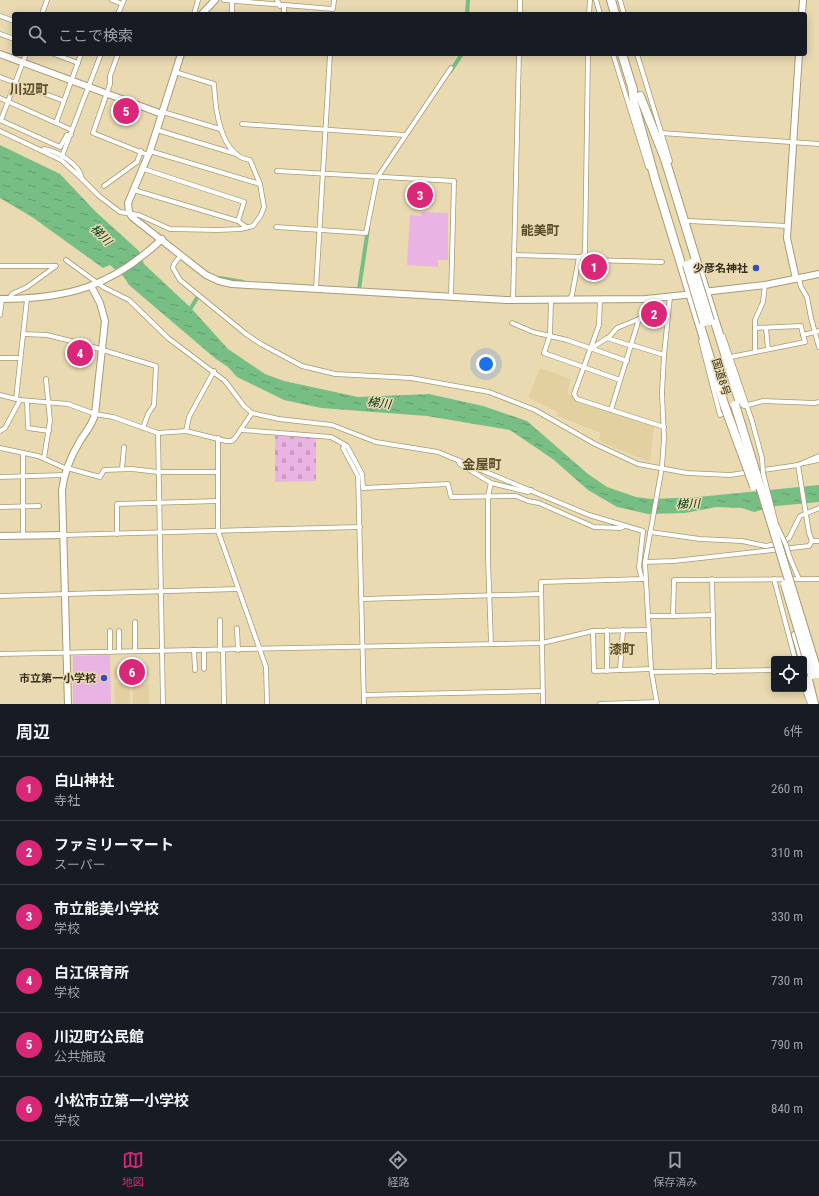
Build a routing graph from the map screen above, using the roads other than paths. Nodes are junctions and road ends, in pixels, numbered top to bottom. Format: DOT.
graph roads {
  1 [pos="47,0"];
  2 [pos="112,0"];
  3 [pos="198,0"];
  4 [pos="215,0"];
  5 [pos="224,0"];
  6 [pos="277,0"];
  7 [pos="334,0"];
  8 [pos="520,0"];
  9 [pos="590,0"];
  10 [pos="596,0"];
  11 [pos="605,0"];
  12 [pos="611,0"];
  13 [pos="620,0"];
  14 [pos="802,0"];
  15 [pos="232,1"];
  16 [pos="123,2"];
  17 [pos="282,6"];
  18 [pos="43,12"];
  19 [pos="119,12"];
  20 [pos="195,12"];
  21 [pos="204,12"];
  22 [pos="232,12"];
  23 [pos="284,12"];
  24 [pos="333,12"];
  25 [pos="520,12"];
  26 [pos="589,12"];
  27 [pos="599,12"];
  28 [pos="609,12"];
  29 [pos="614,12"];
  30 [pos="623,12"];
  31 [pos="802,12"];
  32 [pos="0,16"];
  33 [pos="12,20"];
  34 [pos="0,34"];
  35 [pos="12,38"];
  36 [pos="0,54"];
  37 [pos="25,56"];
  38 [pos="59,56"];
  39 [pos="80,56"];
  40 [pos="100,56"];
  41 [pos="117,56"];
  42 [pos="180,56"];
  43 [pos="330,56"];
  44 [pos="519,56"];
  45 [pos="588,56"];
  46 [pos="614,56"];
  47 [pos="623,56"];
  48 [pos="629,56"];
  49 [pos="637,56"];
  50 [pos="799,56"];
  51 [pos="23,62"];
  52 [pos="78,63"];
  53 [pos="451,68"];
  54 [pos="175,72"];
  55 [pos="0,76"];
  56 [pos="72,80"];
  57 [pos="16,82"];
  58 [pos="89,87"];
  59 [pos="107,94"];
  60 [pos="0,98"];
  61 [pos="64,101"];
  62 [pos="8,102"];
  63 [pos="162,113"];
  64 [pos="1,120"];
  65 [pos="56,123"];
  66 [pos="646,123"];
  67 [pos="242,124"];
  68 [pos="220,129"];
  69 [pos="326,129"];
  70 [pos="157,130"];
  71 [pos="0,131"];
  72 [pos="72,133"];
  73 [pos="405,135"];
  74 [pos="652,136"];
  75 [pos="793,142"];
  76 [pos="819,144"];
  77 [pos="42,150"];
  78 [pos="141,151"];
  79 [pos="149,153"];
  80 [pos="236,154"];
  81 [pos="62,156"];
  82 [pos="144,169"];
  83 [pos="277,171"];
  84 [pos="323,174"];
  85 [pos="82,178"];
  86 [pos="377,178"];
  87 [pos="260,184"];
  88 [pos="104,186"];
  89 [pos="134,190"];
  90 [pos="129,212"];
  91 [pos="238,221"];
  92 [pos="688,221"];
  93 [pos="788,226"];
  94 [pos="246,227"];
  95 [pos="276,227"];
  96 [pos="320,230"];
  97 [pos="159,242"];
  98 [pos="181,255"];
  99 [pos="515,255"];
  100 [pos="581,257"];
  101 [pos="66,260"];
  102 [pos="662,262"];
  103 [pos="692,263"];
  104 [pos="0,266"];
  105 [pos="819,274"];
  106 [pos="684,275"];
  107 [pos="798,279"];
  108 [pos="100,282"];
  109 [pos="765,285"];
  110 [pos="91,286"];
  111 [pos="316,288"];
  112 [pos="707,292"];
  113 [pos="690,294"];
  114 [pos="451,297"];
  115 [pos="670,297"];
  116 [pos="1,299"];
  117 [pos="9,299"];
  118 [pos="27,299"];
  119 [pos="600,299"];
  120 [pos="514,300"];
  121 [pos="551,300"];
  122 [pos="569,300"];
  123 [pos="713,312"];
  124 [pos="0,315"];
  125 [pos="639,319"];
  126 [pos="704,321"];
  127 [pos="512,323"];
  128 [pos="667,324"];
  129 [pos="755,328"];
  130 [pos="766,328"];
  131 [pos="817,332"];
  132 [pos="23,334"];
  133 [pos="550,335"];
  134 [pos="804,335"];
  135 [pos="607,338"];
  136 [pos="632,346"];
  137 [pos="819,347"];
  138 [pos="590,349"];
  139 [pos="768,349"];
  140 [pos="102,351"];
  141 [pos="755,352"];
  142 [pos="664,355"];
  143 [pos="731,357"];
  144 [pos="0,358"];
  145 [pos="20,358"];
  146 [pos="627,361"];
  147 [pos="583,367"];
  148 [pos="214,371"];
  149 [pos="46,379"];
  150 [pos="620,380"];
  151 [pos="0,395"];
  152 [pos="18,400"];
  153 [pos="27,401"];
  154 [pos="819,402"];
  155 [pos="49,403"];
  156 [pos="735,407"];
  157 [pos="611,410"];
  158 [pos="252,413"];
  159 [pos="95,414"];
  160 [pos="664,427"];
  161 [pos="143,428"];
  162 [pos="242,430"];
  163 [pos="0,431"];
  164 [pos="49,431"];
  165 [pos="186,431"];
  166 [pos="158,433"];
  167 [pos="218,438"];
  168 [pos="345,445"];
  169 [pos="124,446"];
  170 [pos="0,448"];
  171 [pos="23,453"];
  172 [pos="819,456"];
  173 [pos="44,458"];
  174 [pos="458,460"];
  175 [pos="819,460"];
  176 [pos="799,465"];
  177 [pos="122,469"];
  178 [pos="661,469"];
  179 [pos="66,471"];
  180 [pos="158,472"];
  181 [pos="218,472"];
  182 [pos="22,476"];
  183 [pos="0,477"];
  184 [pos="491,483"];
  185 [pos="531,490"];
  186 [pos="488,496"];
  187 [pos="218,501"];
  188 [pos="158,503"];
  189 [pos="23,506"];
  190 [pos="39,506"];
  191 [pos="0,507"];
  192 [pos="819,508"];
  193 [pos="805,512"];
  194 [pos="624,526"];
  195 [pos="360,527"];
  196 [pos="218,531"];
  197 [pos="650,531"];
  198 [pos="159,533"];
  199 [pos="117,534"];
  200 [pos="64,535"];
  201 [pos="0,536"];
  202 [pos="24,536"];
  203 [pos="812,541"];
  204 [pos="819,541"];
  205 [pos="645,562"];
  206 [pos="644,579"];
  207 [pos="774,579"];
  208 [pos="799,579"];
  209 [pos="819,579"];
  210 [pos="712,580"];
  211 [pos="238,589"];
  212 [pos="160,592"];
  213 [pos="66,594"];
  214 [pos="541,594"];
  215 [pos="0,596"];
  216 [pos="490,596"];
  217 [pos="362,599"];
  218 [pos="796,611"];
  219 [pos="713,615"];
  220 [pos="648,616"];
  221 [pos="674,616"];
  222 [pos="220,620"];
  223 [pos="135,622"];
  224 [pos="238,628"];
  225 [pos="606,630"];
  226 [pos="623,630"];
  227 [pos="649,630"];
  228 [pos="110,631"];
  229 [pos="119,631"];
  230 [pos="593,631"];
  231 [pos="542,643"];
  232 [pos="491,644"];
  233 [pos="362,647"];
  234 [pos="259,649"];
  235 [pos="194,650"];
  236 [pos="204,650"];
  237 [pos="221,650"];
  238 [pos="238,650"];
  239 [pos="119,651"];
  240 [pos="135,651"];
  241 [pos="161,651"];
  242 [pos="67,652"];
  243 [pos="110,652"];
  244 [pos="0,654"];
  245 [pos="794,656"];
  246 [pos="801,656"];
  247 [pos="819,664"];
  248 [pos="204,669"];
  249 [pos="195,670"];
  250 [pos="620,670"];
  251 [pos="652,670"];
  252 [pos="771,670"];
  253 [pos="608,671"];
  254 [pos="714,672"];
  255 [pos="813,673"];
  256 [pos="543,691"];
  257 [pos="806,692"];
  258 [pos="364,695"];
  259 [pos="819,701"];
  260 [pos="657,703"];
  261 [pos="68,704"];
  262 [pos="163,704"];
  263 [pos="224,704"];
  264 [pos="267,704"];
  265 [pos="364,704"];
  266 [pos="543,704"];
  267 [pos="600,704"];
  268 [pos="810,704"];
  269 [pos="814,704"];
  1 -- 18 [label="street"];
  2 -- 16 [label="street"];
  3 -- 20 [label="street"];
  4 -- 21 [label="street"];
  5 -- 15 [label="street"];
  6 -- 17 [label="street"];
  7 -- 24 [label="street"];
  8 -- 25 [label="street"];
  9 -- 26 [label="street"];
  10 -- 27 [label="street"];
  11 -- 28 [label="highway"];
  12 -- 29 [label="highway"];
  13 -- 30 [label="street"];
  14 -- 31 [label="street"];
  15 -- 17 [label="street"];
  15 -- 22 [label="street"];
  16 -- 19 [label="street"];
  17 -- 23 [label="street"];
  17 -- 24 [label="street"];
  32 -- 33 [label="street"];
  34 -- 35 [label="street"];
  36 -- 51 [label="street"];
  37 -- 51 [label="street"];
  38 -- 52 [label="street"];
  39 -- 52 [label="street"];
  40 -- 58 [label="street"];
  41 -- 59 [label="street"];
  42 -- 54 [label="street"];
  43 -- 69 [label="street"];
  44 -- 99 [label="street"];
  45 -- 100 [label="street"];
  46 -- 106 [label="street"];
  47 -- 66 [label="highway"];
  48 -- 66 [label="highway, 国道8号"];
  49 -- 74 [label="street"];
  50 -- 75 [label="street"];
  51 -- 56 [label="street"];
  51 -- 57 [label="street"];
  52 -- 56 [label="street"];
  53 -- 73 [label="street"];
  54 -- 63 [label="street"];
  54 -- 68 [label="street"];
  55 -- 57 [label="street"];
  56 -- 58 [label="street"];
  56 -- 61 [label="street"];
  57 -- 61 [label="street"];
  57 -- 62 [label="street"];
  58 -- 59 [label="street"];
  58 -- 72 [label="street"];
  59 -- 63 [label="street"];
  59 -- 78 [label="street"];
  60 -- 62 [label="street"];
  61 -- 65 [label="street"];
  62 -- 64 [label="street"];
  62 -- 65 [label="street"];
  63 -- 68 [label="street"];
  63 -- 70 [label="street"];
  64 -- 72 [label="street"];
  65 -- 72 [label="street"];
  66 -- 74 [label="highway, 国道8号"];
  67 -- 69 [label="street"];
  68 -- 80 [label="street"];
  69 -- 73 [label="street"];
  69 -- 84 [label="street"];
  70 -- 79 [label="street"];
  70 -- 80 [label="street"];
  71 -- 77 [label="street"];
  72 -- 81 [label="street"];
  73 -- 86 [label="street"];
  74 -- 75 [label="street"];
  74 -- 92 [label="street"];
  74 -- 103 [label="highway, 国道8号"];
  74 -- 106 [label="highway"];
  75 -- 76 [label="street"];
  75 -- 93 [label="street"];
  77 -- 81 [label="street"];
  77 -- 85 [label="street"];
  78 -- 79 [label="street"];
  78 -- 88 [label="street"];
  79 -- 82 [label="street"];
  79 -- 87 [label="street"];
  80 -- 87 [label="street"];
  81 -- 85 [label="street"];
  82 -- 89 [label="street"];
  82 -- 91 [label="street"];
  83 -- 84 [label="street"];
  84 -- 86 [label="street"];
  84 -- 96 [label="street"];
  85 -- 90 [label="street"];
  86 -- 96 [label="street"];
  86 -- 114 [label="street"];
  87 -- 94 [label="street"];
  89 -- 90 [label="street"];
  89 -- 91 [label="street"];
  90 -- 94 [label="street"];
  90 -- 97 [label="street"];
  91 -- 94 [label="street"];
  92 -- 93 [label="street"];
  92 -- 103 [label="street"];
  93 -- 107 [label="street"];
  95 -- 96 [label="street"];
  96 -- 111 [label="street"];
  97 -- 98 [label="street"];
  97 -- 108 [label="street"];
  98 -- 111 [label="street"];
  98 -- 178 [label="street"];
  99 -- 100 [label="street"];
  99 -- 120 [label="street"];
  100 -- 102 [label="street"];
  100 -- 122 [label="street"];
  101 -- 108 [label="street"];
  103 -- 112 [label="highway"];
  103 -- 126 [label="highway, 国道8号, bridge"];
  104 -- 117 [label="street"];
  105 -- 107 [label="street"];
  106 -- 113 [label="highway"];
  107 -- 109 [label="street"];
  107 -- 131 [label="street"];
  108 -- 110 [label="street"];
  108 -- 148 [label="street"];
  109 -- 112 [label="street"];
  109 -- 129 [label="street"];
  110 -- 118 [label="street"];
  110 -- 140 [label="street"];
  111 -- 114 [label="street"];
  112 -- 113 [label="street"];
  112 -- 123 [label="highway"];
  113 -- 115 [label="street"];
  113 -- 126 [label="highway"];
  114 -- 120 [label="street"];
  115 -- 119 [label="street"];
  115 -- 128 [label="street"];
  116 -- 117 [label="street"];
  116 -- 124 [label="street"];
  117 -- 118 [label="street"];
  118 -- 132 [label="street"];
  119 -- 122 [label="street"];
  119 -- 138 [label="street"];
  120 -- 121 [label="street"];
  121 -- 122 [label="street"];
  121 -- 133 [label="street"];
  123 -- 143 [label="street"];
  123 -- 156 [label="highway"];
  125 -- 128 [label="street"];
  125 -- 135 [label="street"];
  125 -- 136 [label="street"];
  126 -- 156 [label="highway, 国道8号"];
  126 -- 156 [label="highway"];
  127 -- 133 [label="street"];
  128 -- 142 [label="street"];
  129 -- 130 [label="street"];
  129 -- 141 [label="street"];
  130 -- 134 [label="street"];
  130 -- 139 [label="street"];
  131 -- 134 [label="street"];
  131 -- 137 [label="street"];
  132 -- 140 [label="street"];
  132 -- 145 [label="street"];
  133 -- 138 [label="street"];
  133 -- 147 [label="street"];
  134 -- 139 [label="street"];
  135 -- 136 [label="street"];
  135 -- 138 [label="street"];
  136 -- 142 [label="street"];
  136 -- 146 [label="street"];
  138 -- 146 [label="street"];
  138 -- 147 [label="street"];
  139 -- 141 [label="street"];
  140 -- 159 [label="street"];
  140 -- 161 [label="street"];
  141 -- 143 [label="street"];
  142 -- 160 [label="street"];
  143 -- 156 [label="street"];
  144 -- 145 [label="street"];
  145 -- 152 [label="street"];
  146 -- 150 [label="street"];
  147 -- 150 [label="street"];
  147 -- 157 [label="street"];
  148 -- 158 [label="street"];
  148 -- 165 [label="street"];
  149 -- 155 [label="street"];
  150 -- 157 [label="street"];
  151 -- 152 [label="street"];
  152 -- 153 [label="street"];
  152 -- 163 [label="street"];
  153 -- 155 [label="street"];
  153 -- 164 [label="street"];
  154 -- 156 [label="street"];
  155 -- 159 [label="street"];
  155 -- 164 [label="street"];
  156 -- 208 [label="street, bridge"];
  156 -- 218 [label="highway, 国道8号, bridge"];
  157 -- 160 [label="street"];
  158 -- 162 [label="street"];
  158 -- 174 [label="street"];
  159 -- 161 [label="street"];
  159 -- 179 [label="street"];
  160 -- 178 [label="street"];
  161 -- 166 [label="street"];
  162 -- 167 [label="street"];
  162 -- 168 [label="street"];
  164 -- 173 [label="street"];
  165 -- 166 [label="street"];
  165 -- 167 [label="street"];
  166 -- 180 [label="street"];
  167 -- 181 [label="street"];
  168 -- 186 [label="street"];
  168 -- 195 [label="street"];
  169 -- 177 [label="street"];
  170 -- 171 [label="street"];
  171 -- 173 [label="street"];
  171 -- 182 [label="street"];
  172 -- 176 [label="street"];
  173 -- 179 [label="street"];
  174 -- 184 [label="street"];
  174 -- 185 [label="street"];
  175 -- 176 [label="street"];
  176 -- 178 [label="street"];
  176 -- 193 [label="street"];
  177 -- 179 [label="street"];
  177 -- 180 [label="street"];
  178 -- 197 [label="street"];
  179 -- 182 [label="street"];
  179 -- 200 [label="street"];
  180 -- 181 [label="street"];
  180 -- 188 [label="street"];
  181 -- 187 [label="street"];
  182 -- 183 [label="street"];
  182 -- 189 [label="street"];
  184 -- 185 [label="street"];
  184 -- 186 [label="street"];
  185 -- 194 [label="street"];
  186 -- 194 [label="street"];
  186 -- 216 [label="street"];
  187 -- 188 [label="street"];
  187 -- 196 [label="street"];
  188 -- 198 [label="street"];
  188 -- 199 [label="street"];
  189 -- 190 [label="street"];
  189 -- 191 [label="street"];
  189 -- 202 [label="street"];
  192 -- 193 [label="street"];
  193 -- 197 [label="street"];
  193 -- 203 [label="street"];
  194 -- 206 [label="street"];
  195 -- 196 [label="street"];
  195 -- 217 [label="street"];
  196 -- 198 [label="street"];
  196 -- 211 [label="street"];
  197 -- 205 [label="street"];
  198 -- 199 [label="street"];
  198 -- 212 [label="street"];
  199 -- 200 [label="street"];
  200 -- 202 [label="street"];
  200 -- 213 [label="street"];
  201 -- 202 [label="street"];
  203 -- 204 [label="street"];
  203 -- 205 [label="street"];
  205 -- 206 [label="street"];
  206 -- 214 [label="street"];
  206 -- 220 [label="street"];
  207 -- 208 [label="street"];
  207 -- 210 [label="street"];
  207 -- 245 [label="street"];
  208 -- 209 [label="street"];
  210 -- 219 [label="street"];
  210 -- 221 [label="street"];
  211 -- 212 [label="street"];
  211 -- 234 [label="street"];
  212 -- 213 [label="street"];
  212 -- 241 [label="street"];
  213 -- 215 [label="street"];
  213 -- 242 [label="street"];
  214 -- 216 [label="street"];
  214 -- 231 [label="street"];
  216 -- 217 [label="street"];
  216 -- 232 [label="street"];
  217 -- 233 [label="street"];
  218 -- 246 [label="highway, bridge"];
  218 -- 247 [label="highway, bridge"];
  218 -- 255 [label="highway, 国道8号, bridge"];
  219 -- 221 [label="street"];
  219 -- 254 [label="street"];
  220 -- 221 [label="street"];
  220 -- 227 [label="street"];
  222 -- 237 [label="street"];
  223 -- 240 [label="street"];
  224 -- 238 [label="street"];
  225 -- 226 [label="street"];
  225 -- 230 [label="street"];
  225 -- 253 [label="street"];
  226 -- 227 [label="street"];
  226 -- 250 [label="street"];
  227 -- 251 [label="street"];
  228 -- 243 [label="street"];
  229 -- 239 [label="street"];
  230 -- 231 [label="street"];
  230 -- 253 [label="street"];
  231 -- 232 [label="street"];
  231 -- 256 [label="street"];
  232 -- 233 [label="street"];
  233 -- 234 [label="street"];
  233 -- 258 [label="street"];
  234 -- 238 [label="street"];
  234 -- 264 [label="street"];
  235 -- 236 [label="street"];
  235 -- 241 [label="street"];
  235 -- 249 [label="street"];
  236 -- 237 [label="street"];
  236 -- 248 [label="street"];
  237 -- 238 [label="street"];
  237 -- 263 [label="street"];
  239 -- 240 [label="street"];
  239 -- 243 [label="street"];
  240 -- 241 [label="street"];
  241 -- 262 [label="street"];
  242 -- 243 [label="street"];
  242 -- 244 [label="street"];
  242 -- 261 [label="street"];
  250 -- 251 [label="street"];
  250 -- 253 [label="street"];
  251 -- 254 [label="street"];
  251 -- 260 [label="street"];
  252 -- 254 [label="street"];
  255 -- 259 [label="highway, 国道8号"];
  255 -- 269 [label="highway"];
  256 -- 258 [label="street"];
  256 -- 266 [label="street"];
  257 -- 268 [label="street"];
  258 -- 265 [label="street"];
  260 -- 267 [label="street"];
}
